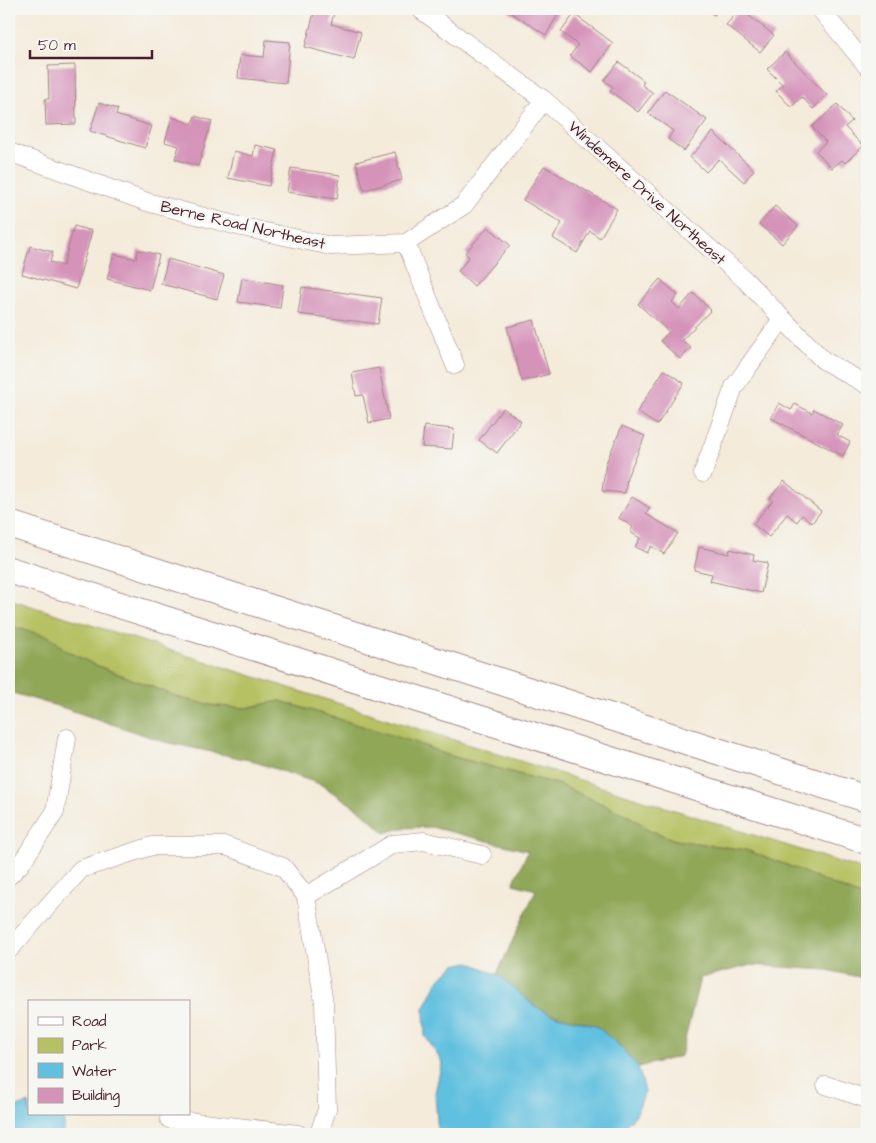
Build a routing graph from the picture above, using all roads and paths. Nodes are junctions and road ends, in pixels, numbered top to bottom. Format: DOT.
graph roads {
  1 [pos="420,9"];
  2 [pos="820,9"];
  3 [pos="867,66"];
  4 [pos="544,100"];
  5 [pos="9,152"];
  6 [pos="406,243"];
  7 [pos="782,319"];
  8 [pos="456,364"];
  9 [pos="867,385"];
  10 [pos="703,473"];
  11 [pos="9,524"];
  12 [pos="9,570"];
  13 [pos="67,738"];
  14 [pos="867,799"];
  15 [pos="867,841"];
  16 [pos="482,855"];
  17 [pos="9,876"];
  18 [pos="306,896"];
  19 [pos="9,950"];
  20 [pos="826,1085"];
  21 [pos="867,1099"];
  22 [pos="169,1119"];
  23 [pos="298,1134"];
  24 [pos="319,1134"];
  1 -- 4 [label="street, Windemere Drive Northeast"];
  2 -- 3 [label="street"];
  4 -- 6 [label="street"];
  4 -- 7 [label="street, Windemere Drive Northeast"];
  5 -- 6 [label="street, Berne Road Northeast"];
  6 -- 8 [label="street"];
  7 -- 9 [label="street, Windemere Drive Northeast"];
  7 -- 10 [label="street"];
  11 -- 14 [label="highway"];
  12 -- 15 [label="highway"];
  13 -- 17 [label="street"];
  16 -- 18 [label="street"];
  18 -- 19 [label="street"];
  18 -- 24 [label="street"];
  20 -- 21 [label="street"];
  22 -- 23 [label="street"];
}
